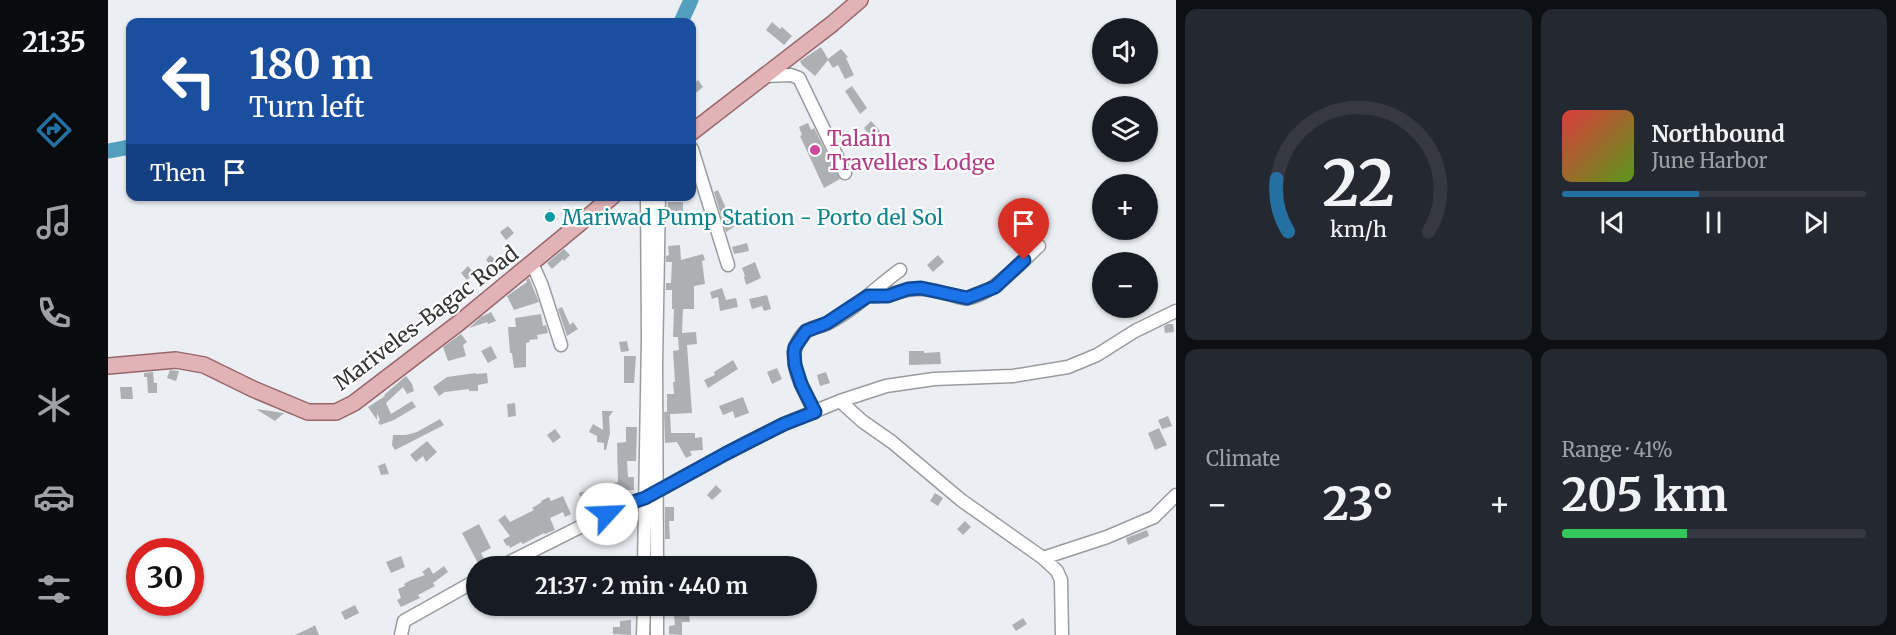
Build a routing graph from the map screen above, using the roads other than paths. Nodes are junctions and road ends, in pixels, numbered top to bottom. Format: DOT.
graph roads {
  1 [pos="860,0"];
  2 [pos="763,76"];
  3 [pos="696,129"];
  4 [pos="696,162"];
  5 [pos="845,172"];
  6 [pos="608,201"];
  7 [pos="646,201"];
  8 [pos="659,201"];
  9 [pos="1039,246"];
  10 [pos="532,264"];
  11 [pos="728,265"];
  12 [pos="900,270"];
  13 [pos="868,296"];
  14 [pos="1176,311"];
  15 [pos="561,345"];
  16 [pos="108,366"];
  17 [pos="840,401"];
  18 [pos="815,412"];
  19 [pos="656,491"];
  20 [pos="1176,495"];
  21 [pos="645,498"];
  22 [pos="522,556"];
  23 [pos="644,556"];
  24 [pos="657,556"];
  25 [pos="1043,558"];
  26 [pos="466,586"];
  27 [pos="644,616"];
  28 [pos="657,616"];
  29 [pos="401,635"];
  30 [pos="644,635"];
  31 [pos="657,635"];
  32 [pos="1062,635"];
  1 -- 2 [label="main road"];
  2 -- 3 [label="main road"];
  2 -- 5 [label="street"];
  4 -- 11 [label="street"];
  6 -- 10 [label="main road, Mariveles-Bagac Road"];
  7 -- 21 [label="street"];
  8 -- 19 [label="street"];
  9 -- 13 [label="street"];
  10 -- 15 [label="street"];
  10 -- 16 [label="main road, Mariveles-Bagac Road"];
  12 -- 13 [label="street"];
  13 -- 18 [label="street"];
  14 -- 17 [label="street"];
  17 -- 18 [label="street"];
  17 -- 25 [label="street"];
  18 -- 19 [label="street"];
  19 -- 21 [label="street"];
  19 -- 24 [label="street"];
  20 -- 25 [label="street"];
  21 -- 22 [label="street"];
  21 -- 23 [label="street"];
  25 -- 32 [label="street"];
  26 -- 29 [label="street"];
  27 -- 30 [label="street"];
  28 -- 31 [label="street"];
}
